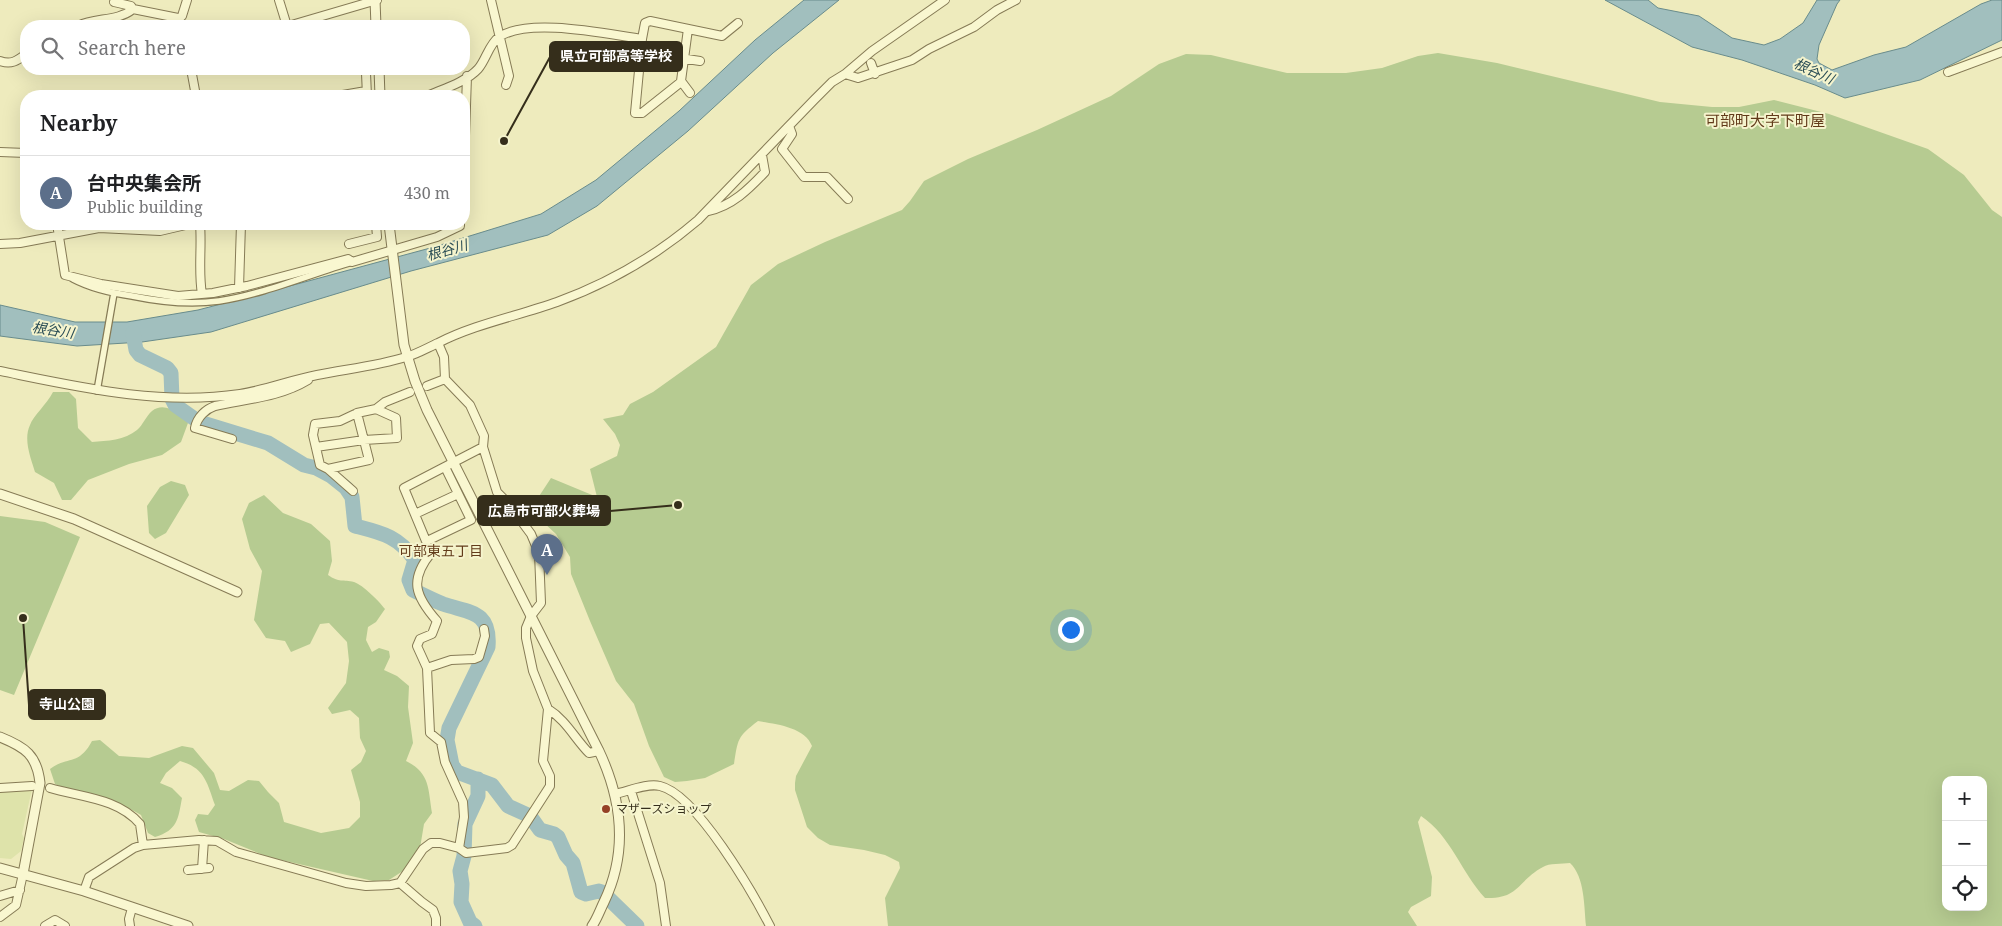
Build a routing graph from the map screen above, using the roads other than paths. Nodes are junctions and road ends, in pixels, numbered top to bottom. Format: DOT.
graph roads {
  1 [pos="114,0"];
  2 [pos="187,0"];
  3 [pos="279,0"];
  4 [pos="376,0"];
  5 [pos="491,0"];
  6 [pos="945,0"];
  7 [pos="1016,0"];
  8 [pos="133,9"];
  9 [pos="95,20"];
  10 [pos="179,20"];
  11 [pos="181,20"];
  12 [pos="285,20"];
  13 [pos="308,20"];
  14 [pos="376,20"];
  15 [pos="738,23"];
  16 [pos="688,28"];
  17 [pos="500,37"];
  18 [pos="642,39"];
  19 [pos="641,52"];
  20 [pos="2002,52"];
  21 [pos="20,58"];
  22 [pos="684,59"];
  23 [pos="0,61"];
  24 [pos="700,61"];
  25 [pos="871,62"];
  26 [pos="1948,72"];
  27 [pos="470,74"];
  28 [pos="845,74"];
  29 [pos="875,74"];
  30 [pos="191,75"];
  31 [pos="366,75"];
  32 [pos="379,75"];
  33 [pos="467,76"];
  34 [pos="681,82"];
  35 [pos="506,85"];
  36 [pos="195,90"];
  37 [pos="367,90"];
  38 [pos="380,90"];
  39 [pos="439,90"];
  40 [pos="467,90"];
  41 [pos="690,93"];
  42 [pos="789,126"];
  43 [pos="0,152"];
  44 [pos="20,153"];
  45 [pos="762,155"];
  46 [pos="848,199"];
  47 [pos="707,212"];
  48 [pos="58,230"];
  49 [pos="86,230"];
  50 [pos="140,230"];
  51 [pos="164,230"];
  52 [pos="201,230"];
  53 [pos="241,230"];
  54 [pos="377,230"];
  55 [pos="390,230"];
  56 [pos="452,230"];
  57 [pos="59,234"];
  58 [pos="0,244"];
  59 [pos="349,244"];
  60 [pos="392,253"];
  61 [pos="352,262"];
  62 [pos="65,276"];
  63 [pos="240,288"];
  64 [pos="202,294"];
  65 [pos="114,296"];
  66 [pos="438,344"];
  67 [pos="407,357"];
  68 [pos="0,371"];
  69 [pos="318,375"];
  70 [pos="445,379"];
  71 [pos="427,386"];
  72 [pos="97,388"];
  73 [pos="410,392"];
  74 [pos="376,409"];
  75 [pos="357,414"];
  76 [pos="232,439"];
  77 [pos="364,440"];
  78 [pos="316,447"];
  79 [pos="483,447"];
  80 [pos="449,465"];
  81 [pos="328,469"];
  82 [pos="353,491"];
  83 [pos="0,494"];
  84 [pos="458,494"];
  85 [pos="415,514"];
  86 [pos="427,541"];
  87 [pos="237,592"];
  88 [pos="531,616"];
  89 [pos="484,629"];
  90 [pos="427,668"];
  91 [pos="548,710"];
  92 [pos="0,737"];
  93 [pos="599,751"];
  94 [pos="32,786"];
  95 [pos="0,788"];
  96 [pos="50,788"];
  97 [pos="631,791"];
  98 [pos="615,794"];
  99 [pos="204,840"];
  100 [pos="143,845"];
  101 [pos="462,850"];
  102 [pos="0,868"];
  103 [pos="188,870"];
  104 [pos="23,874"];
  105 [pos="400,883"];
  106 [pos="20,890"];
  107 [pos="84,891"];
  108 [pos="0,896"];
  109 [pos="132,908"];
  110 [pos="0,917"];
  111 [pos="45,926"];
  112 [pos="65,926"];
  113 [pos="130,926"];
  114 [pos="188,926"];
  115 [pos="436,926"];
  116 [pos="592,926"];
  117 [pos="666,926"];
  118 [pos="770,926"];
  1 -- 8 [label="street"];
  2 -- 11 [label="street"];
  3 -- 12 [label="street"];
  4 -- 13 [label="street"];
  4 -- 14 [label="street"];
  5 -- 17 [label="street"];
  6 -- 28 [label="street"];
  7 -- 29 [label="street"];
  8 -- 9 [label="street"];
  8 -- 10 [label="street"];
  15 -- 16 [label="street"];
  16 -- 18 [label="street"];
  16 -- 22 [label="street"];
  17 -- 18 [label="street"];
  17 -- 27 [label="street"];
  17 -- 35 [label="street"];
  18 -- 19 [label="street"];
  19 -- 22 [label="street"];
  19 -- 34 [label="street"];
  20 -- 26 [label="street"];
  21 -- 23 [label="street"];
  22 -- 24 [label="street"];
  22 -- 34 [label="street"];
  25 -- 29 [label="street"];
  28 -- 29 [label="street"];
  28 -- 42 [label="street"];
  30 -- 36 [label="street"];
  31 -- 37 [label="street"];
  32 -- 38 [label="street"];
  33 -- 39 [label="street"];
  33 -- 40 [label="street"];
  34 -- 41 [label="street"];
  42 -- 45 [label="street"];
  42 -- 46 [label="street"];
  43 -- 44 [label="street"];
  45 -- 47 [label="street"];
  45 -- 47 [label="street"];
  47 -- 66 [label="street"];
  48 -- 57 [label="street"];
  49 -- 57 [label="street"];
  50 -- 51 [label="street"];
  52 -- 64 [label="street"];
  53 -- 63 [label="street"];
  54 -- 59 [label="street"];
  55 -- 60 [label="street"];
  56 -- 60 [label="street"];
  57 -- 58 [label="street"];
  57 -- 62 [label="street"];
  60 -- 61 [label="street"];
  60 -- 67 [label="street"];
  61 -- 63 [label="street"];
  61 -- 65 [label="street"];
  62 -- 64 [label="street"];
  62 -- 65 [label="street"];
  63 -- 64 [label="street"];
  65 -- 72 [label="street"];
  66 -- 67 [label="street"];
  66 -- 70 [label="street"];
  67 -- 69 [label="street"];
  67 -- 80 [label="street"];
  68 -- 72 [label="street"];
  69 -- 72 [label="street"];
  69 -- 76 [label="street"];
  70 -- 71 [label="street"];
  70 -- 79 [label="street"];
  73 -- 74 [label="street"];
  74 -- 75 [label="street"];
  74 -- 77 [label="street"];
  75 -- 77 [label="street"];
  75 -- 78 [label="street"];
  77 -- 78 [label="street"];
  77 -- 81 [label="street"];
  78 -- 81 [label="street"];
  79 -- 80 [label="street"];
  79 -- 88 [label="street"];
  80 -- 84 [label="street"];
  80 -- 85 [label="street"];
  80 -- 88 [label="street"];
  81 -- 82 [label="street"];
  83 -- 87 [label="street"];
  84 -- 85 [label="street"];
  84 -- 86 [label="street"];
  85 -- 86 [label="street"];
  86 -- 90 [label="street"];
  88 -- 91 [label="street"];
  88 -- 93 [label="street"];
  89 -- 90 [label="street"];
  90 -- 101 [label="street"];
  91 -- 93 [label="street"];
  91 -- 101 [label="street"];
  92 -- 104 [label="street"];
  93 -- 98 [label="street"];
  94 -- 95 [label="street"];
  96 -- 100 [label="street"];
  97 -- 98 [label="street"];
  97 -- 117 [label="street"];
  97 -- 118 [label="street"];
  98 -- 116 [label="street"];
  99 -- 100 [label="street"];
  99 -- 103 [label="street"];
  99 -- 105 [label="street"];
  100 -- 107 [label="street"];
  101 -- 105 [label="street"];
  102 -- 104 [label="street"];
  104 -- 106 [label="street"];
  104 -- 107 [label="street"];
  105 -- 115 [label="street"];
  106 -- 108 [label="street"];
  106 -- 110 [label="street"];
  107 -- 109 [label="street"];
  109 -- 113 [label="street"];
  109 -- 114 [label="street"];
  111 -- 112 [label="street"];
}
